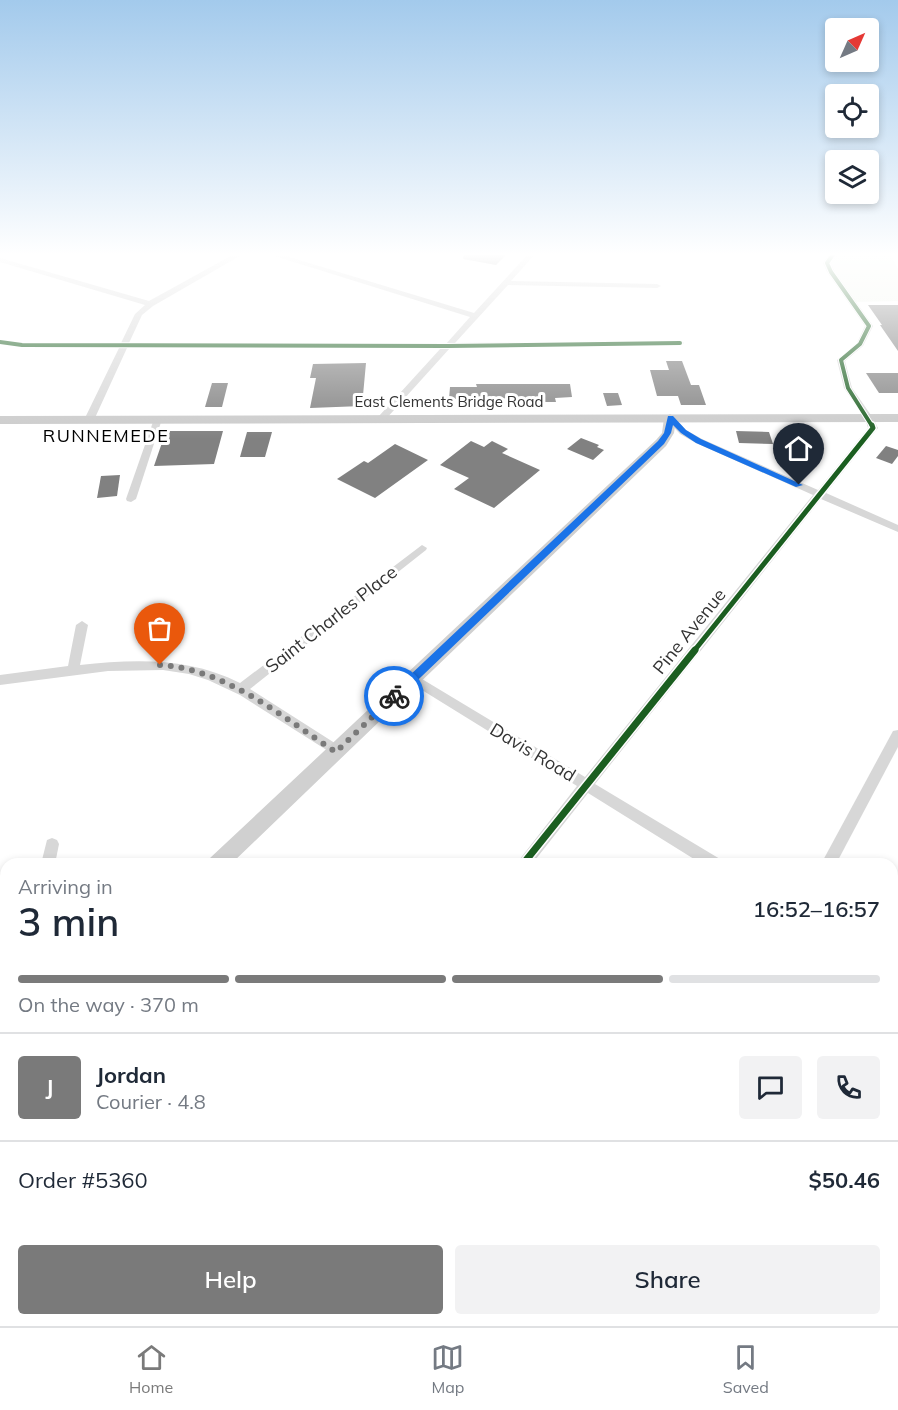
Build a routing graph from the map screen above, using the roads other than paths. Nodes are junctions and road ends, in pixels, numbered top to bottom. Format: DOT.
graph roads {
  1 [pos="139,315"];
  2 [pos="471,315"];
  3 [pos="861,315"];
  4 [pos="475,316"];
  5 [pos="0,342"];
  6 [pos="680,343"];
  7 [pos="124,345"];
  8 [pos="447,346"];
  9 [pos="382,418"];
  10 [pos="670,418"];
  11 [pos="869,418"];
  12 [pos="898,418"];
  13 [pos="158,419"];
  14 [pos="0,420"];
  15 [pos="89,420"];
  16 [pos="819,494"];
  17 [pos="131,499"];
  18 [pos="898,529"];
  19 [pos="422,548"];
  20 [pos="82,625"];
  21 [pos="73,672"];
  22 [pos="413,679"];
  23 [pos="0,680"];
  24 [pos="240,690"];
  25 [pos="898,735"];
  26 [pos="336,752"];
  27 [pos="587,785"];
  28 [pos="52,844"];
  29 [pos="49,858"];
  30 [pos="223,858"];
  31 [pos="528,858"];
  32 [pos="705,858"];
  33 [pos="831,858"];
  1 -- 7 [label="street"];
  2 -- 4 [label="street"];
  3 -- 11 [label="street"];
  4 -- 8 [label="street"];
  5 -- 7 [label="street"];
  6 -- 8 [label="street"];
  7 -- 8 [label="street"];
  7 -- 15 [label="street"];
  8 -- 9 [label="street"];
  9 -- 10 [label="main road, East Clements Bridge Road"];
  9 -- 13 [label="main road, East Clements Bridge Road"];
  10 -- 11 [label="main road, East Clements Bridge Road"];
  10 -- 16 [label="street"];
  10 -- 22 [label="street"];
  11 -- 12 [label="main road, East Clements Bridge Road"];
  11 -- 16 [label="street, Pine Avenue"];
  13 -- 15 [label="main road, East Clements Bridge Road"];
  13 -- 17 [label="street"];
  14 -- 15 [label="main road, East Clements Bridge Road"];
  16 -- 18 [label="street"];
  16 -- 27 [label="street, Pine Avenue"];
  19 -- 24 [label="street, Saint Charles Place"];
  20 -- 21 [label="street"];
  21 -- 23 [label="street"];
  21 -- 24 [label="street"];
  22 -- 26 [label="street"];
  22 -- 27 [label="street, Davis Road"];
  24 -- 26 [label="street"];
  25 -- 33 [label="street"];
  26 -- 30 [label="street"];
  27 -- 31 [label="street, Pine Avenue"];
  27 -- 32 [label="street, Davis Road"];
  28 -- 29 [label="street"];
}
